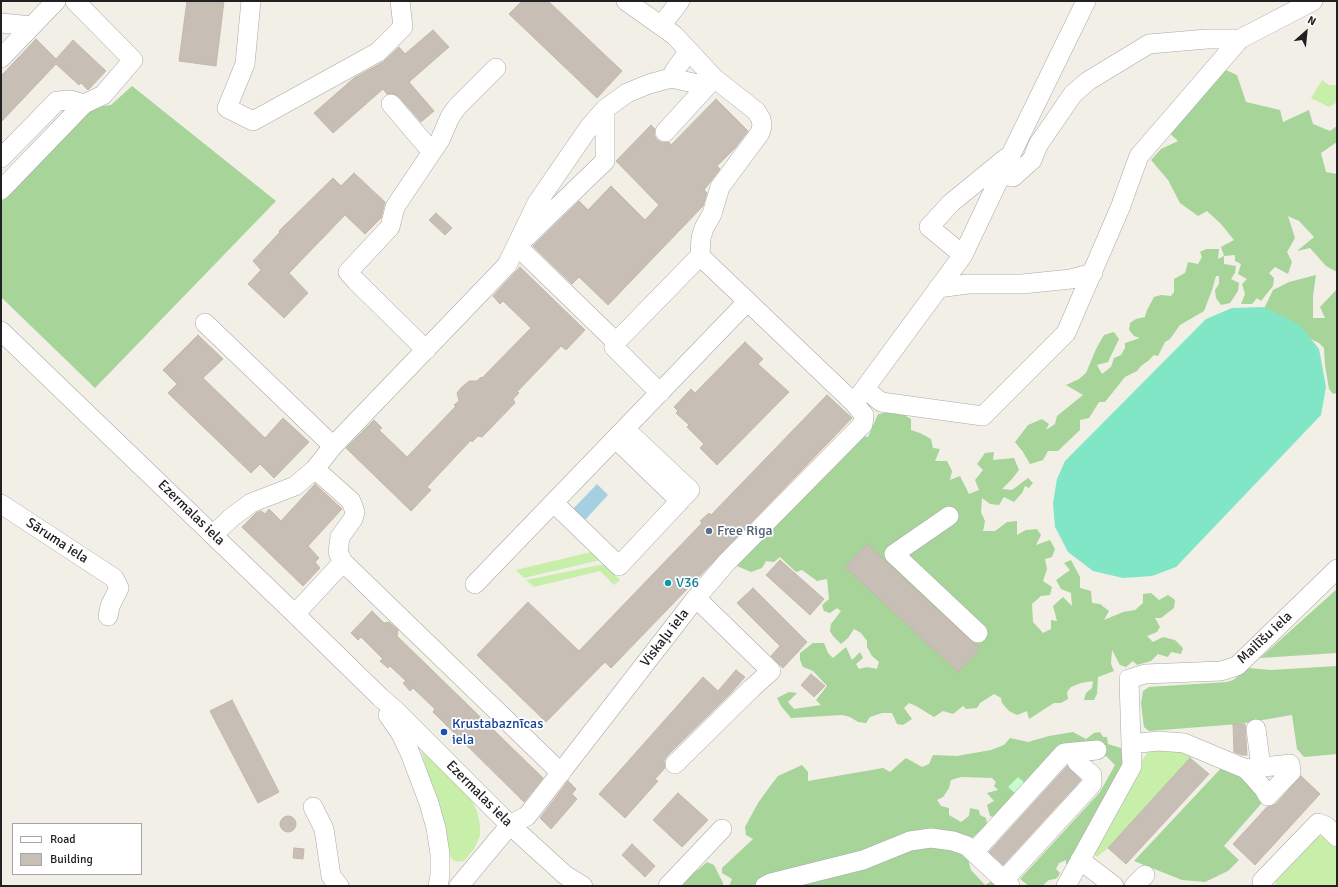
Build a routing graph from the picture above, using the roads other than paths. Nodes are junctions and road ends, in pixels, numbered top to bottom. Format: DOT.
graph roads {
  1 [pos="56,1"];
  2 [pos="75,1"];
  3 [pos="251,1"];
  4 [pos="400,1"];
  5 [pos="626,1"];
  6 [pos="680,1"];
  7 [pos="1086,1"];
  8 [pos="1313,1"];
  9 [pos="1,23"];
  10 [pos="32,26"];
  11 [pos="661,26"];
  12 [pos="1240,39"];
  13 [pos="689,52"];
  14 [pos="1,58"];
  15 [pos="496,68"];
  16 [pos="671,78"];
  17 [pos="710,82"];
  18 [pos="84,104"];
  19 [pos="391,104"];
  20 [pos="605,109"];
  21 [pos="664,132"];
  22 [pos="432,152"];
  23 [pos="1010,155"];
  24 [pos="1,158"];
  25 [pos="1001,175"];
  26 [pos="1,190"];
  27 [pos="516,246"];
  28 [pos="963,255"];
  29 [pos="700,256"];
  30 [pos="1093,273"];
  31 [pos="938,288"];
  32 [pos="747,302"];
  33 [pos="205,323"];
  34 [pos="1,331"];
  35 [pos="616,342"];
  36 [pos="426,350"];
  37 [pos="660,393"];
  38 [pos="859,396"];
  39 [pos="621,434"];
  40 [pos="333,446"];
  41 [pos="316,469"];
  42 [pos="554,503"];
  43 [pos="1,504"];
  44 [pos="949,516"];
  45 [pos="213,535"];
  46 [pos="342,562"];
  47 [pos="1337,569"];
  48 [pos="475,584"];
  49 [pos="696,598"];
  50 [pos="295,614"];
  51 [pos="108,616"];
  52 [pos="978,633"];
  53 [pos="380,697"];
  54 [pos="1256,729"];
  55 [pos="1131,744"];
  56 [pos="1097,750"];
  57 [pos="1073,752"];
  58 [pos="674,764"];
  59 [pos="561,773"];
  60 [pos="313,807"];
  61 [pos="510,825"];
  62 [pos="1333,826"];
  63 [pos="722,829"];
  64 [pos="974,852"];
  65 [pos="1080,860"];
  66 [pos="440,861"];
  67 [pos="465,879"];
  68 [pos="1007,883"];
  69 [pos="1261,884"];
  70 [pos="339,886"];
  71 [pos="438,886"];
  72 [pos="583,886"];
  73 [pos="668,886"];
  74 [pos="765,886"];
  75 [pos="1066,886"];
  76 [pos="1114,886"];
  1 -- 10 [label="street"];
  2 -- 18 [label="street"];
  3 -- 4 [label="street"];
  5 -- 11 [label="street"];
  6 -- 11 [label="street"];
  7 -- 23 [label="street"];
  8 -- 12 [label="street"];
  9 -- 10 [label="street"];
  10 -- 14 [label="street"];
  11 -- 13 [label="street"];
  12 -- 25 [label="street"];
  12 -- 30 [label="street"];
  13 -- 16 [label="street"];
  13 -- 17 [label="street"];
  15 -- 22 [label="street"];
  16 -- 17 [label="street"];
  16 -- 20 [label="street"];
  17 -- 21 [label="street"];
  17 -- 29 [label="street"];
  18 -- 24 [label="street"];
  18 -- 26 [label="street"];
  19 -- 22 [label="street"];
  20 -- 27 [label="street"];
  20 -- 27 [label="street"];
  22 -- 36 [label="street"];
  23 -- 25 [label="street"];
  23 -- 28 [label="street"];
  25 -- 28 [label="street"];
  27 -- 35 [label="street"];
  27 -- 36 [label="street"];
  28 -- 31 [label="street"];
  29 -- 32 [label="street"];
  29 -- 35 [label="street"];
  30 -- 31 [label="street"];
  30 -- 38 [label="street"];
  31 -- 38 [label="street"];
  32 -- 37 [label="street"];
  32 -- 38 [label="street"];
  33 -- 40 [label="street"];
  34 -- 45 [label="street, Ezermalas iela"];
  35 -- 37 [label="street"];
  36 -- 40 [label="street"];
  37 -- 39 [label="street"];
  38 -- 49 [label="street, Viskaļu iela"];
  39 -- 42 [label="street"];
  39 -- 42 [label="street"];
  40 -- 41 [label="street"];
  41 -- 45 [label="street"];
  41 -- 46 [label="street"];
  42 -- 48 [label="street"];
  43 -- 51 [label="street, Sāruma iela"];
  44 -- 52 [label="street"];
  45 -- 50 [label="street, Ezermalas iela"];
  46 -- 50 [label="street"];
  46 -- 59 [label="street"];
  47 -- 55 [label="street, Mailīšu iela"];
  49 -- 58 [label="street"];
  49 -- 59 [label="street, Viskaļu iela"];
  50 -- 53 [label="street, Ezermalas iela"];
  53 -- 61 [label="street, Ezermalas iela"];
  53 -- 66 [label="street, Ezermalas iela"];
  54 -- 55 [label="street"];
  55 -- 65 [label="street"];
  56 -- 57 [label="street"];
  57 -- 64 [label="street"];
  57 -- 68 [label="street"];
  59 -- 61 [label="street, Viskaļu iela"];
  60 -- 70 [label="street"];
  61 -- 67 [label="street"];
  61 -- 72 [label="street, Ezermalas iela"];
  62 -- 69 [label="street"];
  63 -- 73 [label="street"];
  64 -- 68 [label="street"];
  64 -- 74 [label="street"];
  65 -- 75 [label="street"];
  65 -- 76 [label="street"];
  66 -- 67 [label="street"];
  66 -- 71 [label="street, Ezermalas iela"];
}
